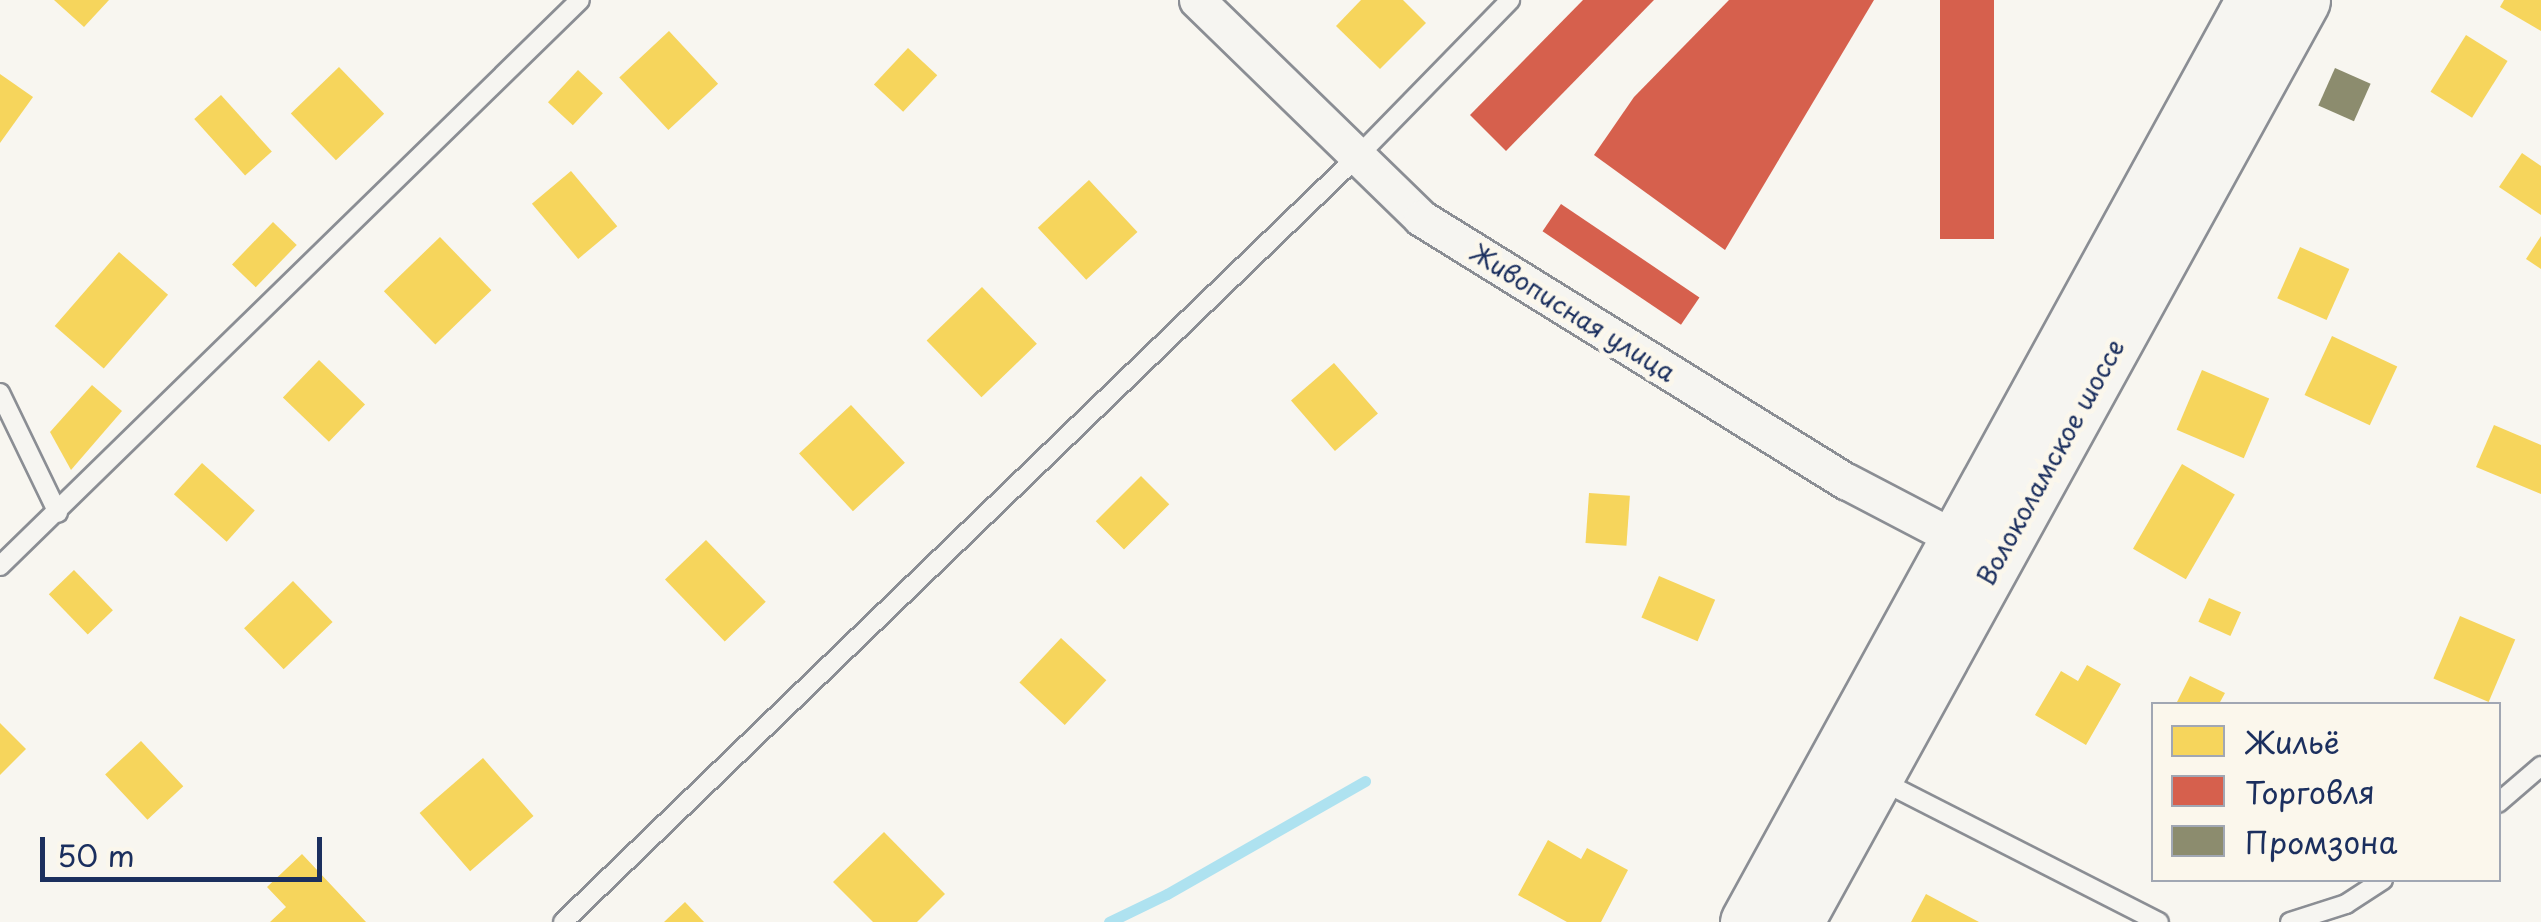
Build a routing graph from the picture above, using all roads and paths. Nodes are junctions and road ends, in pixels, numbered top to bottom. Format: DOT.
graph roads {
  1 [pos="580,0"];
  2 [pos="1197,0"];
  3 [pos="1510,0"];
  4 [pos="2254,0"];
  5 [pos="2302,0"];
  6 [pos="1358,156"];
  7 [pos="0,394"];
  8 [pos="58,512"];
  9 [pos="1979,551"];
  10 [pos="0,566"];
  11 [pos="2541,766"];
  12 [pos="1875,778"];
  13 [pos="2501,799"];
  14 [pos="2380,882"];
  15 [pos="563,922"];
  16 [pos="1748,922"];
  17 [pos="1795,922"];
  18 [pos="2158,922"];
  19 [pos="2290,922"];
  1 -- 8 [label="lane"];
  2 -- 6 [label="street, Живописная улица"];
  3 -- 6 [label="lane"];
  4 -- 9 [label="main road, Волоколамское шоссе"];
  5 -- 9 [label="main road, Волоколамское шоссе"];
  6 -- 9 [label="street, Живописная улица"];
  6 -- 15 [label="lane"];
  7 -- 8 [label="lane"];
  8 -- 10 [label="lane"];
  9 -- 12 [label="main road, Волоколамское шоссе"];
  9 -- 16 [label="main road, Волоколамское шоссе"];
  11 -- 13 [label="lane"];
  12 -- 17 [label="main road, Волоколамское шоссе"];
  12 -- 18 [label="lane"];
  14 -- 19 [label="lane"];
}
